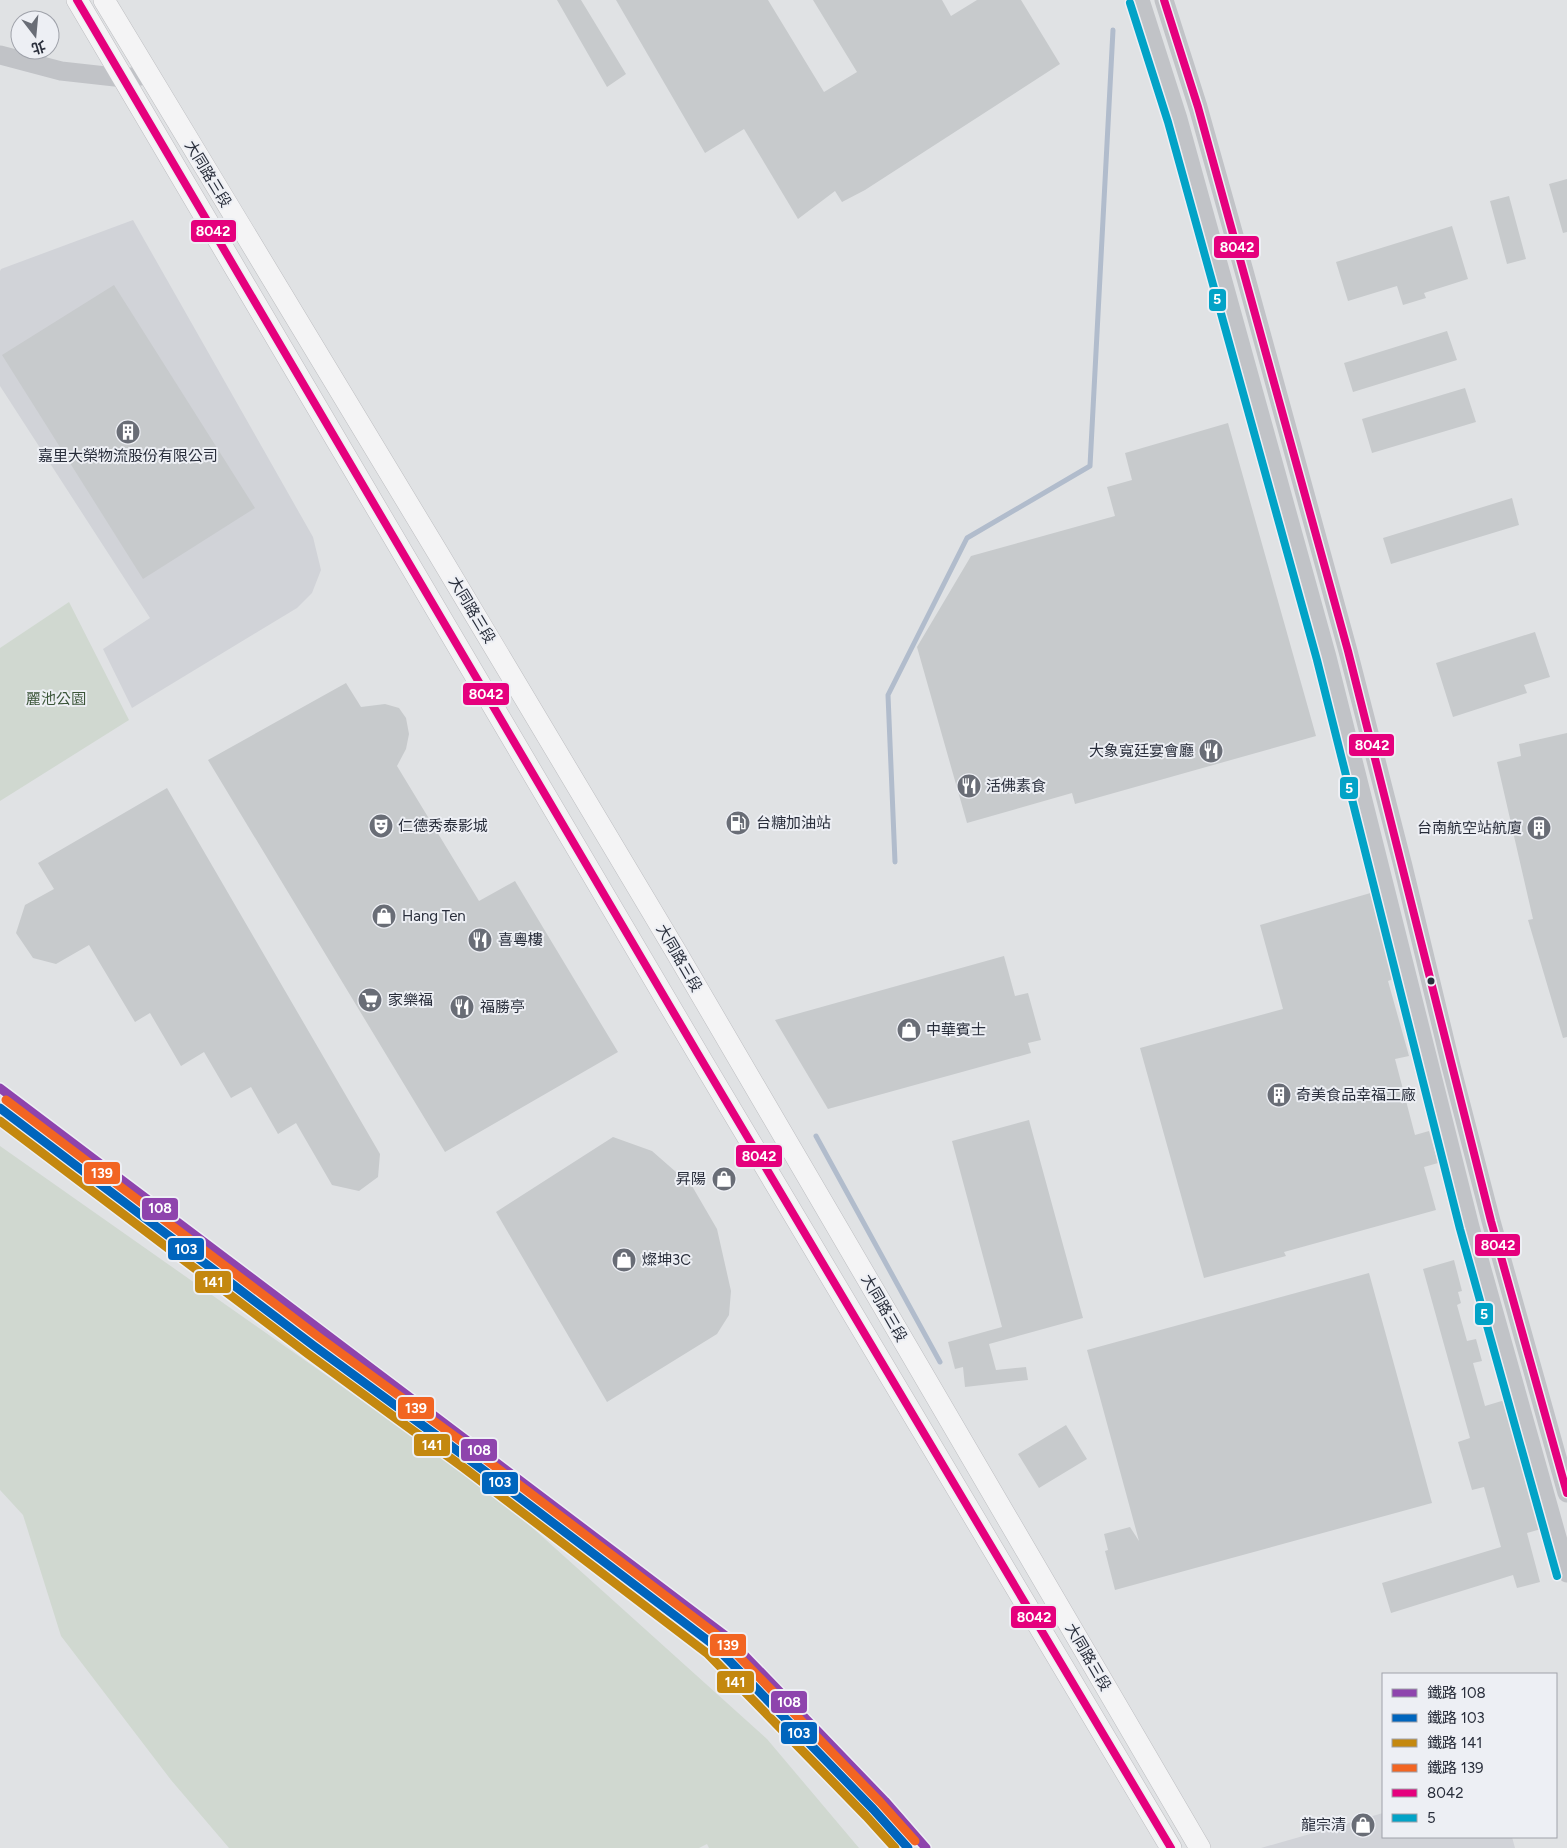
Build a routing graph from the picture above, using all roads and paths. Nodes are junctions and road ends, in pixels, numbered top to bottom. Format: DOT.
graph roads {
  1 [pos="77,0"];
  2 [pos="104,0"];
  3 [pos="1140,0"];
  4 [pos="1164,0"];
  5 [pos="0,55"];
  6 [pos="148,75"];
  7 [pos="124,78"];
  8 [pos="1567,1492"];
  9 [pos="1567,1573"];
  10 [pos="1171,1848"];
  11 [pos="1200,1848"];
  1 -- 7 [label="main road, 大同路三段"];
  2 -- 6 [label="main road, 大同路三段"];
  3 -- 9 [label="street"];
  4 -- 8 [label="street"];
  5 -- 7 [label="street"];
  6 -- 7 [label="street"];
  6 -- 11 [label="main road, 大同路三段"];
  7 -- 10 [label="main road, 大同路三段"];
}
